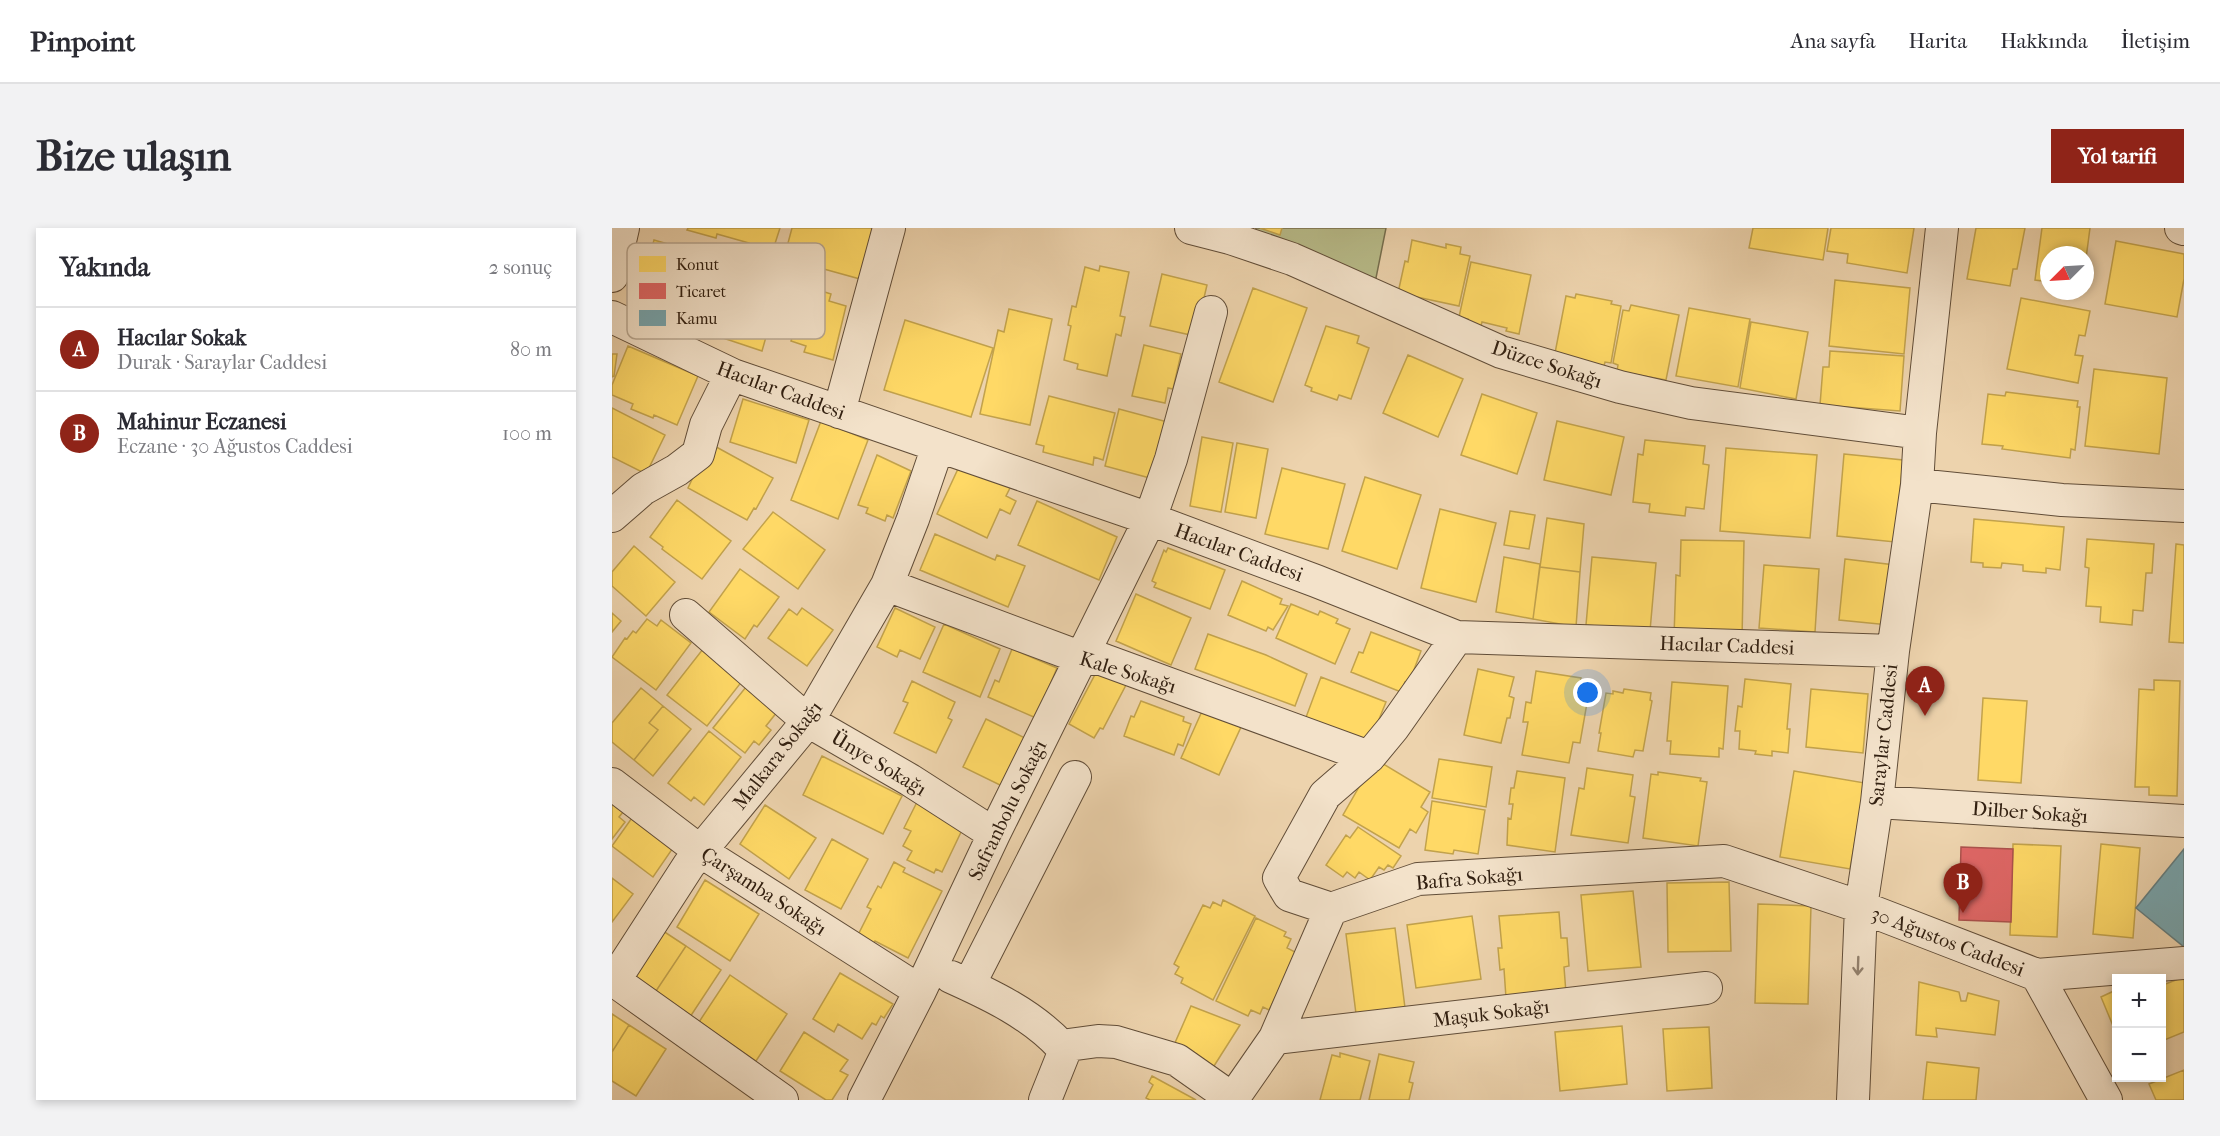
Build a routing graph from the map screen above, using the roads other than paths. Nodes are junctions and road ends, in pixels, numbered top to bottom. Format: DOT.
graph roads {
  1 [pos="623,228"];
  2 [pos="889,228"];
  3 [pos="1191,228"];
  4 [pos="1942,228"];
  5 [pos="612,276"];
  6 [pos="1211,312"];
  7 [pos="612,318"];
  8 [pos="627,325"];
  9 [pos="657,339"];
  10 [pos="733,375"];
  11 [pos="839,412"];
  12 [pos="1920,433"];
  13 [pos="938,446"];
  14 [pos="1917,485"];
  15 [pos="2184,506"];
  16 [pos="612,516"];
  17 [pos="1150,519"];
  18 [pos="887,585"];
  19 [pos="686,615"];
  20 [pos="1457,637"];
  21 [pos="1893,651"];
  22 [pos="1082,658"];
  23 [pos="808,721"];
  24 [pos="1369,757"];
  25 [pos="1075,777"];
  26 [pos="612,784"];
  27 [pos="1877,802"];
  28 [pos="2184,821"];
  29 [pos="994,834"];
  30 [pos="700,851"];
  31 [pos="1861,907"];
  32 [pos="1331,909"];
  33 [pos="2184,963"];
  34 [pos="2037,975"];
  35 [pos="926,979"];
  36 [pos="613,980"];
  37 [pos="969,985"];
  38 [pos="1706,988"];
  39 [pos="1275,1038"];
  40 [pos="1061,1046"];
  41 [pos="782,1100"];
  42 [pos="864,1100"];
  43 [pos="1045,1100"];
  44 [pos="1233,1100"];
  45 [pos="1853,1100"];
  46 [pos="2106,1100"];
  1 -- 5 [label="street"];
  2 -- 11 [label="street"];
  3 -- 12 [label="street, Düzce Sokağı"];
  4 -- 12 [label="street, Saraylar Caddesi"];
  6 -- 17 [label="street, Safranbolu Sokağı"];
  7 -- 8 [label="street, Hacılar Caddesi"];
  9 -- 10 [label="street, Hacılar Caddesi"];
  10 -- 11 [label="street, Hacılar Caddesi"];
  10 -- 16 [label="street"];
  11 -- 13 [label="street, Hacılar Caddesi"];
  12 -- 14 [label="street, Saraylar Caddesi"];
  13 -- 17 [label="street, Hacılar Caddesi"];
  13 -- 18 [label="street, Malkara Sokağı"];
  14 -- 15 [label="street"];
  14 -- 21 [label="street, Saraylar Caddesi"];
  17 -- 20 [label="street, Hacılar Caddesi"];
  17 -- 22 [label="street, Safranbolu Sokağı"];
  18 -- 22 [label="street, Kale Sokağı"];
  18 -- 23 [label="street, Malkara Sokağı"];
  19 -- 23 [label="street, Ünye Sokağı"];
  20 -- 21 [label="street, Hacılar Caddesi"];
  20 -- 24 [label="street"];
  21 -- 27 [label="street, Saraylar Caddesi"];
  22 -- 24 [label="street, Kale Sokağı"];
  22 -- 29 [label="street, Safranbolu Sokağı"];
  23 -- 29 [label="street, Ünye Sokağı"];
  23 -- 30 [label="street, Malkara Sokağı"];
  24 -- 32 [label="street"];
  25 -- 37 [label="street"];
  26 -- 30 [label="street, Çarşamba Sokağı"];
  27 -- 28 [label="street, Dilber Sokağı"];
  27 -- 31 [label="street, Saraylar Caddesi"];
  29 -- 35 [label="street, Safranbolu Sokağı"];
  30 -- 35 [label="street, Çarşamba Sokağı"];
  30 -- 36 [label="street, Malkara Sokağı"];
  31 -- 32 [label="street, Bafra Sokağı"];
  31 -- 34 [label="street, 30 Ağustos Caddesi"];
  31 -- 45 [label="street, Saraylar Caddesi, one-way"];
  32 -- 39 [label="street"];
  33 -- 34 [label="street"];
  34 -- 46 [label="street, 30 Ağustos Caddesi"];
  35 -- 37 [label="street, Çarşamba Sokağı"];
  35 -- 42 [label="street, Safranbolu Sokağı"];
  36 -- 41 [label="street"];
  37 -- 40 [label="street, Çarşamba Sokağı"];
  38 -- 39 [label="street, Maşuk Sokağı"];
  39 -- 44 [label="street"];
  40 -- 43 [label="street"];
  40 -- 44 [label="street"];
}
